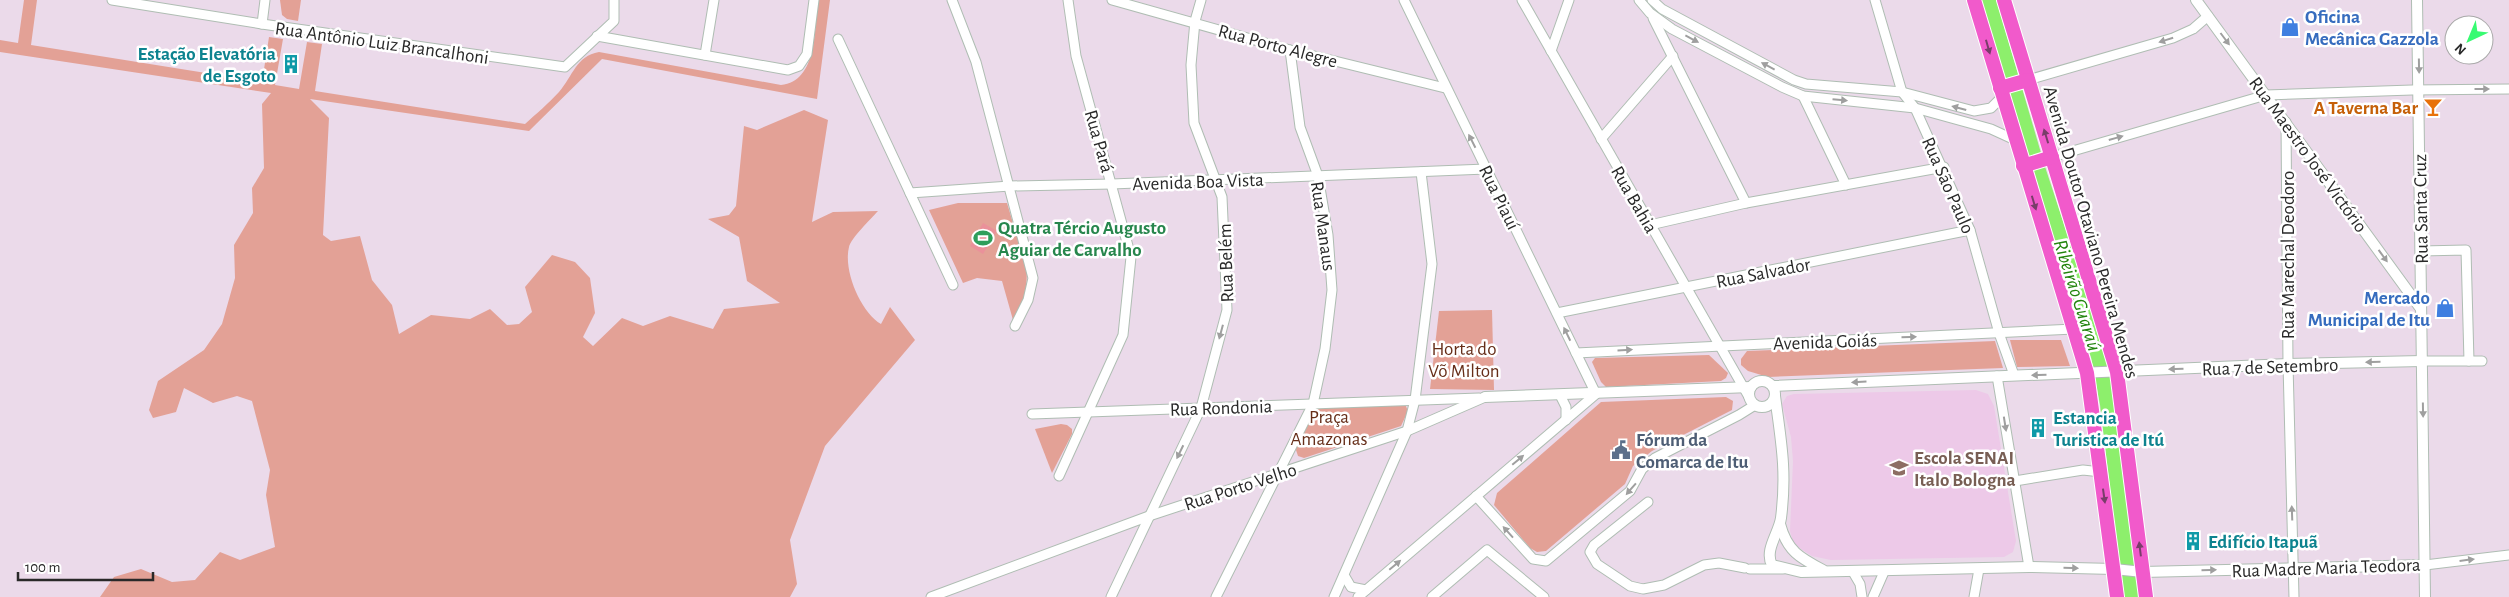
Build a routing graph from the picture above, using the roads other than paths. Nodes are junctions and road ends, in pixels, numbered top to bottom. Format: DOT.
graph roads {
  1 [pos="112,0"];
  2 [pos="266,0"];
  3 [pos="614,0"];
  4 [pos="714,0"];
  5 [pos="814,0"];
  6 [pos="952,0"];
  7 [pos="1068,0"];
  8 [pos="1112,0"];
  9 [pos="1201,0"];
  10 [pos="1404,0"];
  11 [pos="1522,0"];
  12 [pos="1569,0"];
  13 [pos="1639,0"];
  14 [pos="1652,0"];
  15 [pos="1875,0"];
  16 [pos="1974,0"];
  17 [pos="2004,0"];
  18 [pos="2196,0"];
  19 [pos="2417,0"];
  20 [pos="1650,13"];
  21 [pos="2208,16"];
  22 [pos="1678,17"];
  23 [pos="1195,21"];
  24 [pos="262,24"];
  25 [pos="1672,29"];
  26 [pos="597,36"];
  27 [pos="838,39"];
  28 [pos="1668,47"];
  29 [pos="1290,50"];
  30 [pos="1550,51"];
  31 [pos="705,56"];
  32 [pos="1673,56"];
  33 [pos="1794,80"];
  34 [pos="1817,86"];
  35 [pos="2011,87"];
  36 [pos="1445,88"];
  37 [pos="2419,89"];
  38 [pos="2509,89"];
  39 [pos="1791,91"];
  40 [pos="1902,92"];
  41 [pos="2266,95"];
  42 [pos="1803,96"];
  43 [pos="1818,98"];
  44 [pos="1915,108"];
  45 [pos="2286,122"];
  46 [pos="1601,139"];
  47 [pos="2015,140"];
  48 [pos="2048,158"];
  49 [pos="2027,165"];
  50 [pos="1944,168"];
  51 [pos="1486,169"];
  52 [pos="1421,172"];
  53 [pos="1318,176"];
  54 [pos="1215,180"];
  55 [pos="1112,184"];
  56 [pos="1846,185"];
  57 [pos="1010,186"];
  58 [pos="910,193"];
  59 [pos="1746,203"];
  60 [pos="1650,225"];
  61 [pos="1970,230"];
  62 [pos="2421,251"];
  63 [pos="953,285"];
  64 [pos="1685,288"];
  65 [pos="2422,309"];
  66 [pos="1557,313"];
  67 [pos="1015,326"];
  68 [pos="2074,329"];
  69 [pos="1999,333"];
  70 [pos="1718,345"];
  71 [pos="1576,353"];
  72 [pos="2422,361"];
  73 [pos="2468,361"];
  74 [pos="2482,361"];
  75 [pos="2288,364"];
  76 [pos="2114,372"];
  77 [pos="2092,373"];
  78 [pos="2014,375"];
  79 [pos="1997,376"];
  80 [pos="1726,387"];
  81 [pos="1774,391"];
  82 [pos="1596,394"];
  83 [pos="1560,395"];
  84 [pos="1751,397"];
  85 [pos="1485,398"];
  86 [pos="1415,400"];
  87 [pos="1313,404"];
  88 [pos="1201,408"];
  89 [pos="1089,412"];
  90 [pos="1032,414"];
  91 [pos="1566,420"];
  92 [pos="1779,425"];
  93 [pos="1408,431"];
  94 [pos="2101,472"];
  95 [pos="1280,473"];
  96 [pos="1058,476"];
  97 [pos="2015,482"];
  98 [pos="1476,496"];
  99 [pos="1648,502"];
  100 [pos="1149,516"];
  101 [pos="1780,524"];
  102 [pos="1772,547"];
  103 [pos="1789,548"];
  104 [pos="2509,555"];
  105 [pos="2425,565"];
  106 [pos="2029,568"];
  107 [pos="2293,568"];
  108 [pos="1783,569"];
  109 [pos="1979,569"];
  110 [pos="2117,569"];
  111 [pos="1824,570"];
  112 [pos="1853,572"];
  113 [pos="1884,572"];
  114 [pos="2140,572"];
  115 [pos="1344,575"];
  116 [pos="1366,590"];
  117 [pos="931,597"];
  118 [pos="1111,597"];
  119 [pos="1216,597"];
  120 [pos="1334,597"];
  121 [pos="1358,597"];
  122 [pos="1432,597"];
  123 [pos="1544,597"];
  124 [pos="1862,597"];
  125 [pos="1873,597"];
  126 [pos="1974,597"];
  127 [pos="2117,597"];
  128 [pos="2146,597"];
  129 [pos="2294,597"];
  130 [pos="2425,597"];
  1 -- 24 [label="street, Rua Antônio Luiz Brancalhoni"];
  2 -- 24 [label="street"];
  3 -- 26 [label="street, Rua Antônio Luiz Brancalhoni"];
  4 -- 31 [label="street"];
  5 -- 31 [label="street"];
  6 -- 57 [label="street"];
  7 -- 55 [label="street, Rua Pará"];
  8 -- 23 [label="street, Rua Porto Alegre"];
  9 -- 23 [label="street, Rua Belém"];
  10 -- 36 [label="street, Rua Piauí"];
  11 -- 30 [label="street, Rua Bahia"];
  12 -- 30 [label="street"];
  13 -- 20 [label="street"];
  14 -- 22 [label="street"];
  15 -- 40 [label="street, Rua São Paulo"];
  16 -- 35 [label="main road, Avenida Doutor Otaviano Pereira Mendes, one-way"];
  17 -- 35 [label="main road, Avenida Doutor Otaviano Pereira Mendes"];
  18 -- 21 [label="street, Rua Maestro José Victório"];
  19 -- 37 [label="street, Rua Santa Cruz, one-way"];
  20 -- 25 [label="street"];
  20 -- 28 [label="street"];
  21 -- 35 [label="street, one-way"];
  21 -- 41 [label="street, Rua Maestro José Victório, one-way"];
  22 -- 25 [label="street"];
  33 -- 22 [label="street, one-way"];
  23 -- 29 [label="street, Rua Porto Alegre"];
  23 -- 54 [label="street, Rua Belém"];
  24 -- 26 [label="street, Rua Antônio Luiz Brancalhoni"];
  25 -- 28 [label="street"];
  25 -- 39 [label="street, one-way"];
  26 -- 31 [label="street"];
  27 -- 58 [label="street"];
  28 -- 32 [label="street"];
  29 -- 36 [label="street, Rua Porto Alegre"];
  29 -- 53 [label="street, Rua Manaus"];
  30 -- 46 [label="street, Rua Bahia"];
  32 -- 46 [label="street"];
  32 -- 59 [label="street"];
  33 -- 34 [label="street"];
  33 -- 39 [label="street"];
  34 -- 40 [label="street"];
  34 -- 43 [label="street"];
  35 -- 40 [label="street, one-way"];
  35 -- 47 [label="main road, Avenida Doutor Otaviano Pereira Mendes"];
  48 -- 35 [label="main road, Avenida Doutor Otaviano Pereira Mendes, one-way"];
  51 -- 36 [label="street, Rua Piauí, one-way"];
  37 -- 38 [label="street, one-way"];
  37 -- 41 [label="street"];
  37 -- 62 [label="street, Rua Santa Cruz"];
  39 -- 42 [label="street"];
  40 -- 44 [label="street, Rua São Paulo"];
  41 -- 45 [label="street, Rua Maestro José Victório"];
  48 -- 41 [label="street, one-way"];
  42 -- 43 [label="street"];
  42 -- 56 [label="street"];
  43 -- 44 [label="street, one-way"];
  44 -- 47 [label="street"];
  44 -- 50 [label="street, Rua São Paulo"];
  45 -- 65 [label="street, Rua Maestro José Victório, one-way"];
  45 -- 75 [label="street, Rua Marechal Deodoro"];
  46 -- 60 [label="street, Rua Bahia"];
  47 -- 49 [label="main road, Avenida Doutor Otaviano Pereira Mendes"];
  48 -- 49 [label="main road"];
  48 -- 76 [label="main road, Avenida Doutor Otaviano Pereira Mendes"];
  49 -- 68 [label="main road, Avenida Doutor Otaviano Pereira Mendes, one-way"];
  50 -- 56 [label="street"];
  50 -- 61 [label="street, Rua São Paulo"];
  51 -- 52 [label="street, Avenida Boa Vista"];
  51 -- 66 [label="street, Rua Piauí"];
  52 -- 53 [label="street, Avenida Boa Vista"];
  52 -- 86 [label="street"];
  53 -- 54 [label="street, Avenida Boa Vista"];
  53 -- 87 [label="street, Rua Manaus"];
  54 -- 55 [label="street, Avenida Boa Vista"];
  54 -- 88 [label="street, Rua Belém, one-way"];
  55 -- 57 [label="street, Avenida Boa Vista"];
  55 -- 89 [label="street, Rua Pará"];
  56 -- 59 [label="street"];
  57 -- 58 [label="street, Avenida Boa Vista"];
  57 -- 67 [label="street"];
  58 -- 63 [label="street"];
  59 -- 60 [label="street"];
  60 -- 64 [label="street, Rua Bahia"];
  61 -- 64 [label="street, Rua Salvador"];
  61 -- 69 [label="street, Rua São Paulo"];
  62 -- 65 [label="street, Rua Santa Cruz"];
  62 -- 73 [label="street"];
  64 -- 66 [label="street, Rua Salvador"];
  64 -- 70 [label="street, Rua Bahia"];
  65 -- 72 [label="street, Rua Santa Cruz"];
  71 -- 66 [label="street, Rua Piauí, one-way"];
  68 -- 69 [label="street, Avenida Goiás"];
  68 -- 77 [label="main road, Avenida Doutor Otaviano Pereira Mendes"];
  70 -- 69 [label="street, Avenida Goiás, one-way"];
  69 -- 78 [label="street, Rua São Paulo"];
  71 -- 70 [label="street, Avenida Goiás, one-way"];
  70 -- 84 [label="street, Rua Bahia"];
  71 -- 82 [label="street, Rua Piauí"];
  72 -- 73 [label="street"];
  72 -- 75 [label="street, Rua 7 de Setembro, one-way"];
  72 -- 105 [label="street, Rua Santa Cruz, one-way"];
  73 -- 74 [label="street"];
  75 -- 76 [label="street, Rua 7 de Setembro, one-way"];
  107 -- 75 [label="street, Rua Marechal Deodoro, one-way"];
  76 -- 77 [label="street"];
  114 -- 76 [label="main road, Avenida Doutor Otaviano Pereira Mendes, one-way"];
  77 -- 78 [label="street, one-way"];
  77 -- 94 [label="main road, Avenida Doutor Otaviano Pereira Mendes"];
  78 -- 79 [label="street"];
  79 -- 81 [label="street, one-way"];
  79 -- 97 [label="street, one-way"];
  80 -- 82 [label="street"];
  80 -- 84 [label="street"];
  80 -- 84 [label="street"];
  81 -- 84 [label="street"];
  81 -- 84 [label="street"];
  81 -- 92 [label="street"];
  82 -- 83 [label="street"];
  82 -- 91 [label="street"];
  83 -- 85 [label="street, Rua Rondonia"];
  83 -- 91 [label="street"];
  84 -- 92 [label="street"];
  84 -- 98 [label="street, one-way"];
  85 -- 86 [label="street, Rua Rondonia"];
  85 -- 93 [label="street, Rua Porto Velho"];
  86 -- 87 [label="street, Rua Rondonia"];
  86 -- 93 [label="street"];
  87 -- 88 [label="street, Rua Rondonia"];
  87 -- 95 [label="street, Rua Manaus"];
  88 -- 89 [label="street, Rua Rondonia"];
  88 -- 100 [label="street, Rua Belém, one-way"];
  89 -- 90 [label="street, Rua Rondonia"];
  89 -- 96 [label="street, Rua Pará"];
  98 -- 91 [label="street, one-way"];
  92 -- 101 [label="street"];
  93 -- 95 [label="street, Rua Porto Velho"];
  93 -- 115 [label="street"];
  94 -- 97 [label="street"];
  94 -- 110 [label="main road, Avenida Doutor Otaviano Pereira Mendes, one-way"];
  95 -- 100 [label="street, Rua Porto Velho"];
  95 -- 119 [label="street, Rua Manaus"];
  97 -- 106 [label="street"];
  116 -- 98 [label="street, one-way"];
  99 -- 108 [label="street"];
  100 -- 117 [label="street, Rua Porto Velho"];
  100 -- 118 [label="street, Rua Belém"];
  101 -- 102 [label="street"];
  101 -- 103 [label="street"];
  102 -- 103 [label="street"];
  102 -- 108 [label="street"];
  103 -- 108 [label="street"];
  103 -- 111 [label="street"];
  105 -- 104 [label="street, Rua Madre Maria Teodora, one-way"];
  105 -- 107 [label="street, Rua Madre Maria Teodora"];
  105 -- 130 [label="street, Rua Santa Cruz"];
  106 -- 109 [label="street"];
  106 -- 110 [label="street, one-way"];
  114 -- 107 [label="street, Rua Madre Maria Teodora, one-way"];
  107 -- 129 [label="street, Rua Marechal Deodoro"];
  108 -- 111 [label="street"];
  109 -- 113 [label="street"];
  109 -- 126 [label="street"];
  110 -- 114 [label="street, Rua Madre Maria Teodora"];
  110 -- 127 [label="main road, Avenida Doutor Otaviano Pereira Mendes"];
  111 -- 112 [label="street"];
  112 -- 113 [label="street"];
  112 -- 124 [label="street"];
  113 -- 125 [label="street"];
  114 -- 128 [label="main road, Avenida Doutor Otaviano Pereira Mendes"];
  115 -- 116 [label="street"];
  115 -- 120 [label="street"];
  116 -- 121 [label="street"];
  122 -- 123 [label="street"];
}
